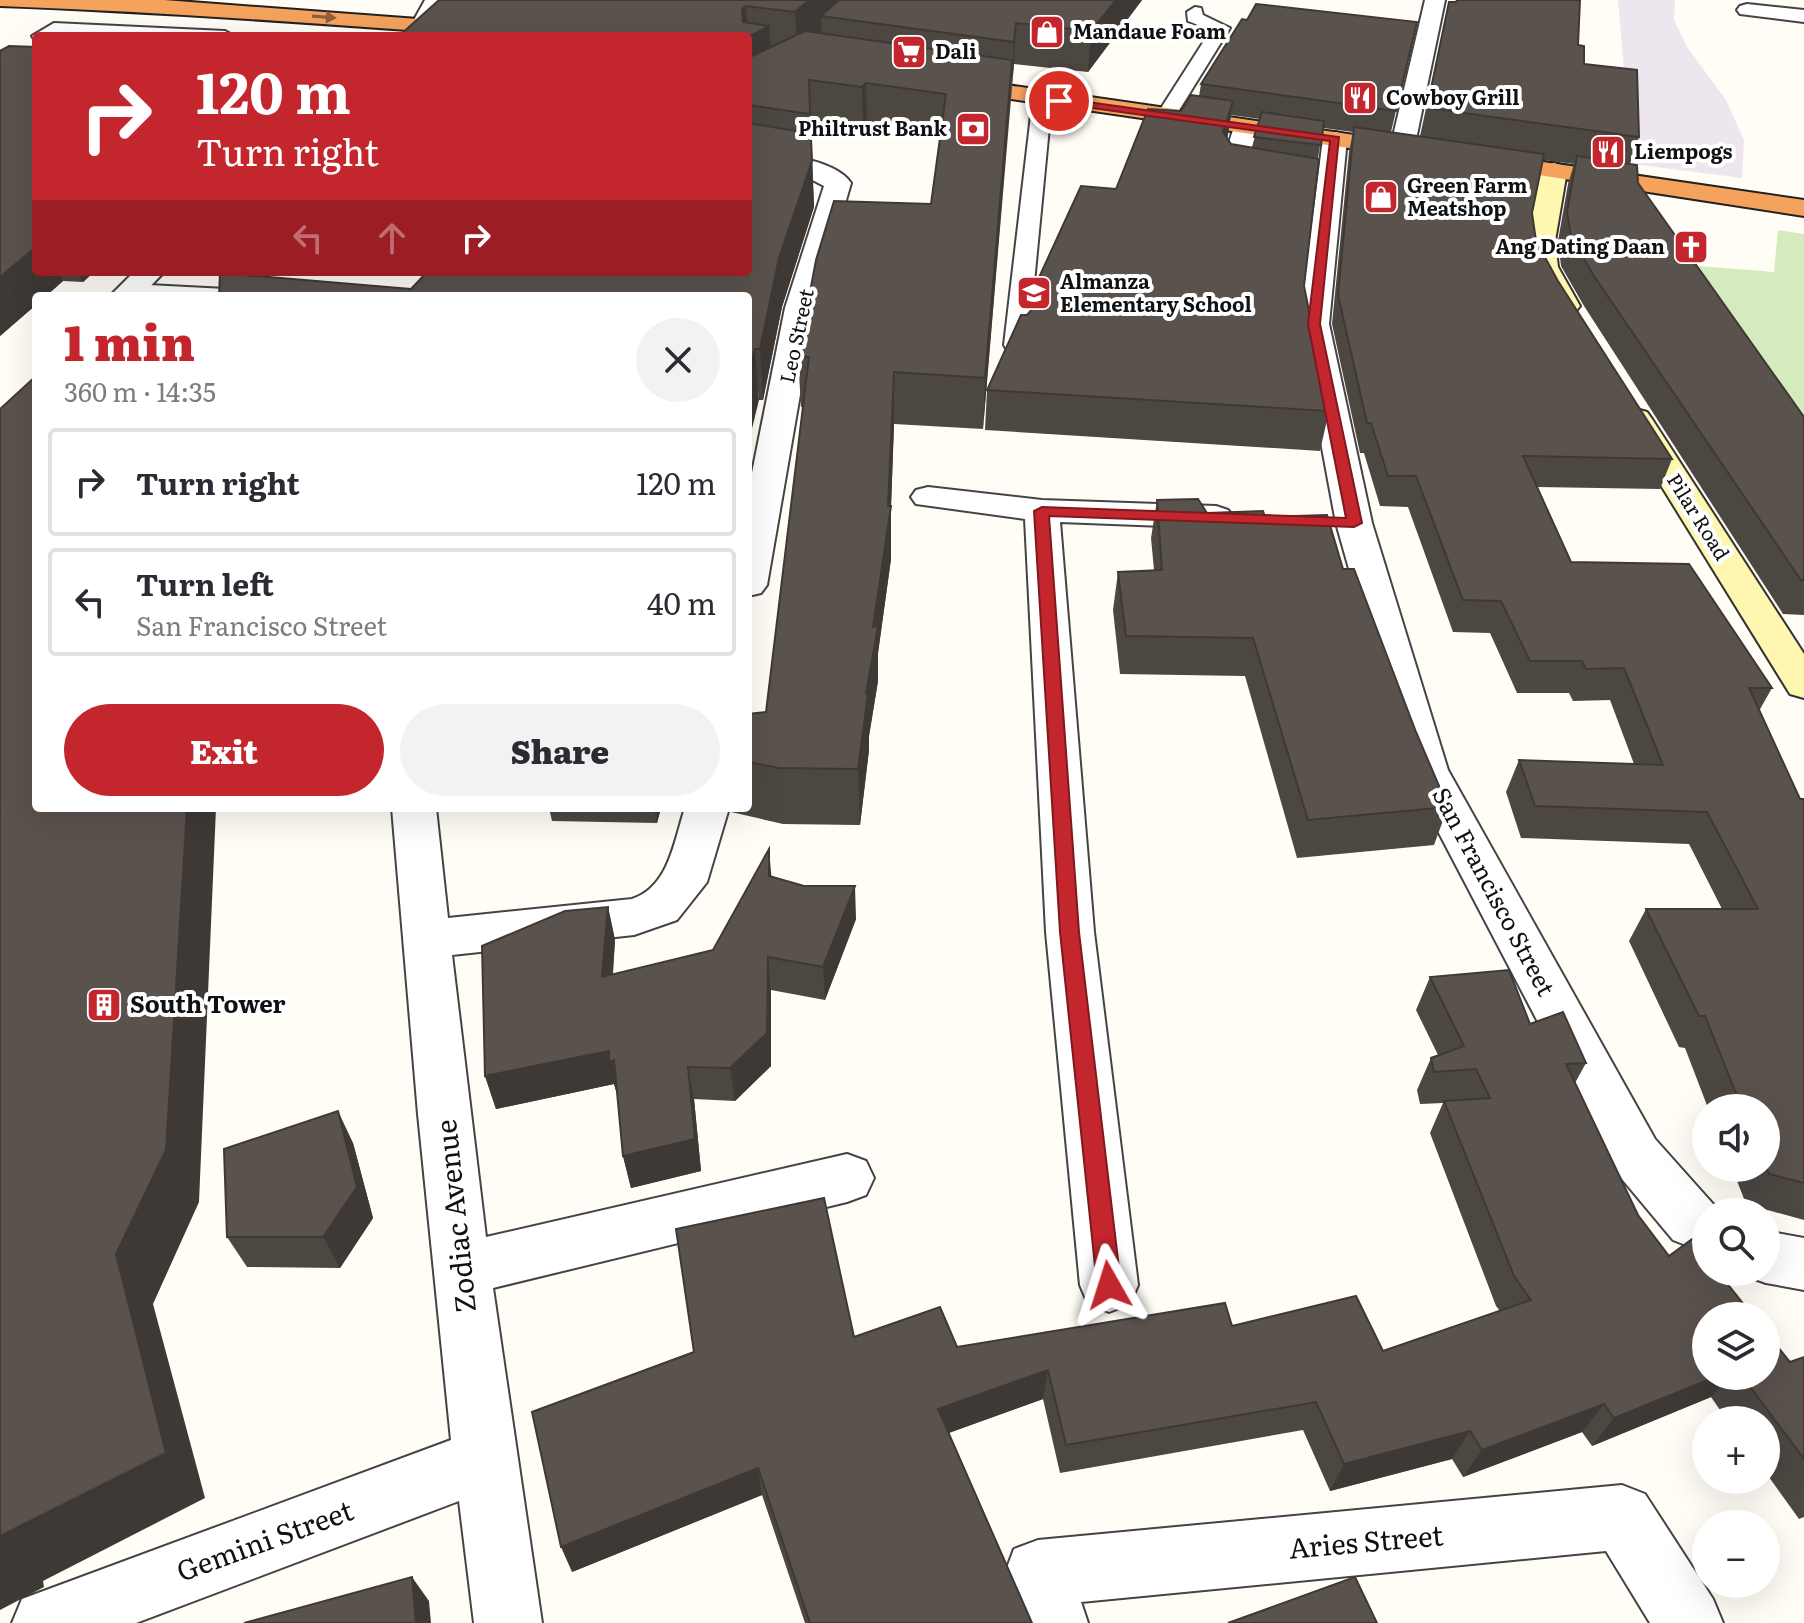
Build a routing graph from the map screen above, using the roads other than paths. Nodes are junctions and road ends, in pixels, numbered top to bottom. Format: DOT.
graph roads {
  1 [pos="0,0"];
  2 [pos="332,0"];
  3 [pos="1435,0"];
  4 [pos="1747,10"];
  5 [pos="1195,12"];
  6 [pos="1804,16"];
  7 [pos="424,18"];
  8 [pos="490,23"];
  9 [pos="49,32"];
  10 [pos="140,32"];
  11 [pos="927,81"];
  12 [pos="1059,101"];
  13 [pos="1166,116"];
  14 [pos="1246,127"];
  15 [pos="1335,139"];
  16 [pos="1402,149"];
  17 [pos="1431,153"];
  18 [pos="1459,157"];
  19 [pos="752,158"];
  20 [pos="1554,171"];
  21 [pos="1304,182"];
  22 [pos="1804,208"];
  23 [pos="135,286"];
  24 [pos="234,291"];
  25 [pos="1583,335"];
  26 [pos="1016,345"];
  27 [pos="1617,389"];
  28 [pos="928,497"];
  29 [pos="1042,511"];
  30 [pos="1249,518"];
  31 [pos="1313,520"];
  32 [pos="1354,523"];
  33 [pos="752,564"];
  34 [pos="1804,685"];
  35 [pos="414,812"];
  36 [pos="706,812"];
  37 [pos="426,939"];
  38 [pos="847,1178"];
  39 [pos="1692,1221"];
  40 [pos="1780,1260"];
  41 [pos="1804,1264"];
  42 [pos="462,1269"];
  43 [pos="1109,1285"];
  44 [pos="484,1460"];
  45 [pos="46,1623"];
  46 [pos="508,1623"];
  47 [pos="1054,1623"];
  48 [pos="1689,1623"];
  1 -- 7 [label="highway, one-way"];
  2 -- 7 [label="highway"];
  3 -- 16 [label="street"];
  4 -- 6 [label="street"];
  5 -- 13 [label="lane"];
  7 -- 8 [label="highway"];
  9 -- 10 [label="lane"];
  11 -- 12 [label="highway"];
  12 -- 13 [label="highway"];
  12 -- 26 [label="lane"];
  13 -- 14 [label="highway"];
  14 -- 15 [label="highway"];
  14 -- 21 [label="street"];
  15 -- 16 [label="highway"];
  15 -- 21 [label="street, San Francisco Street"];
  16 -- 17 [label="highway"];
  18 -- 20 [label="highway"];
  19 -- 33 [label="street, Leo Street"];
  20 -- 22 [label="highway"];
  20 -- 25 [label="street"];
  21 -- 32 [label="street, San Francisco Street"];
  23 -- 24 [label="lane"];
  27 -- 34 [label="street, Pilar Road"];
  28 -- 29 [label="street"];
  29 -- 30 [label="street"];
  29 -- 43 [label="street"];
  31 -- 32 [label="street"];
  32 -- 39 [label="street, San Francisco Street"];
  35 -- 37 [label="street, Zodiac Avenue"];
  36 -- 37 [label="street"];
  37 -- 42 [label="street, Zodiac Avenue"];
  38 -- 42 [label="street"];
  40 -- 41 [label="street"];
  42 -- 44 [label="street, Zodiac Avenue"];
  44 -- 45 [label="street, Gemini Street"];
  44 -- 46 [label="street, Zodiac Avenue"];
  47 -- 48 [label="street, Aries Street"];
}
